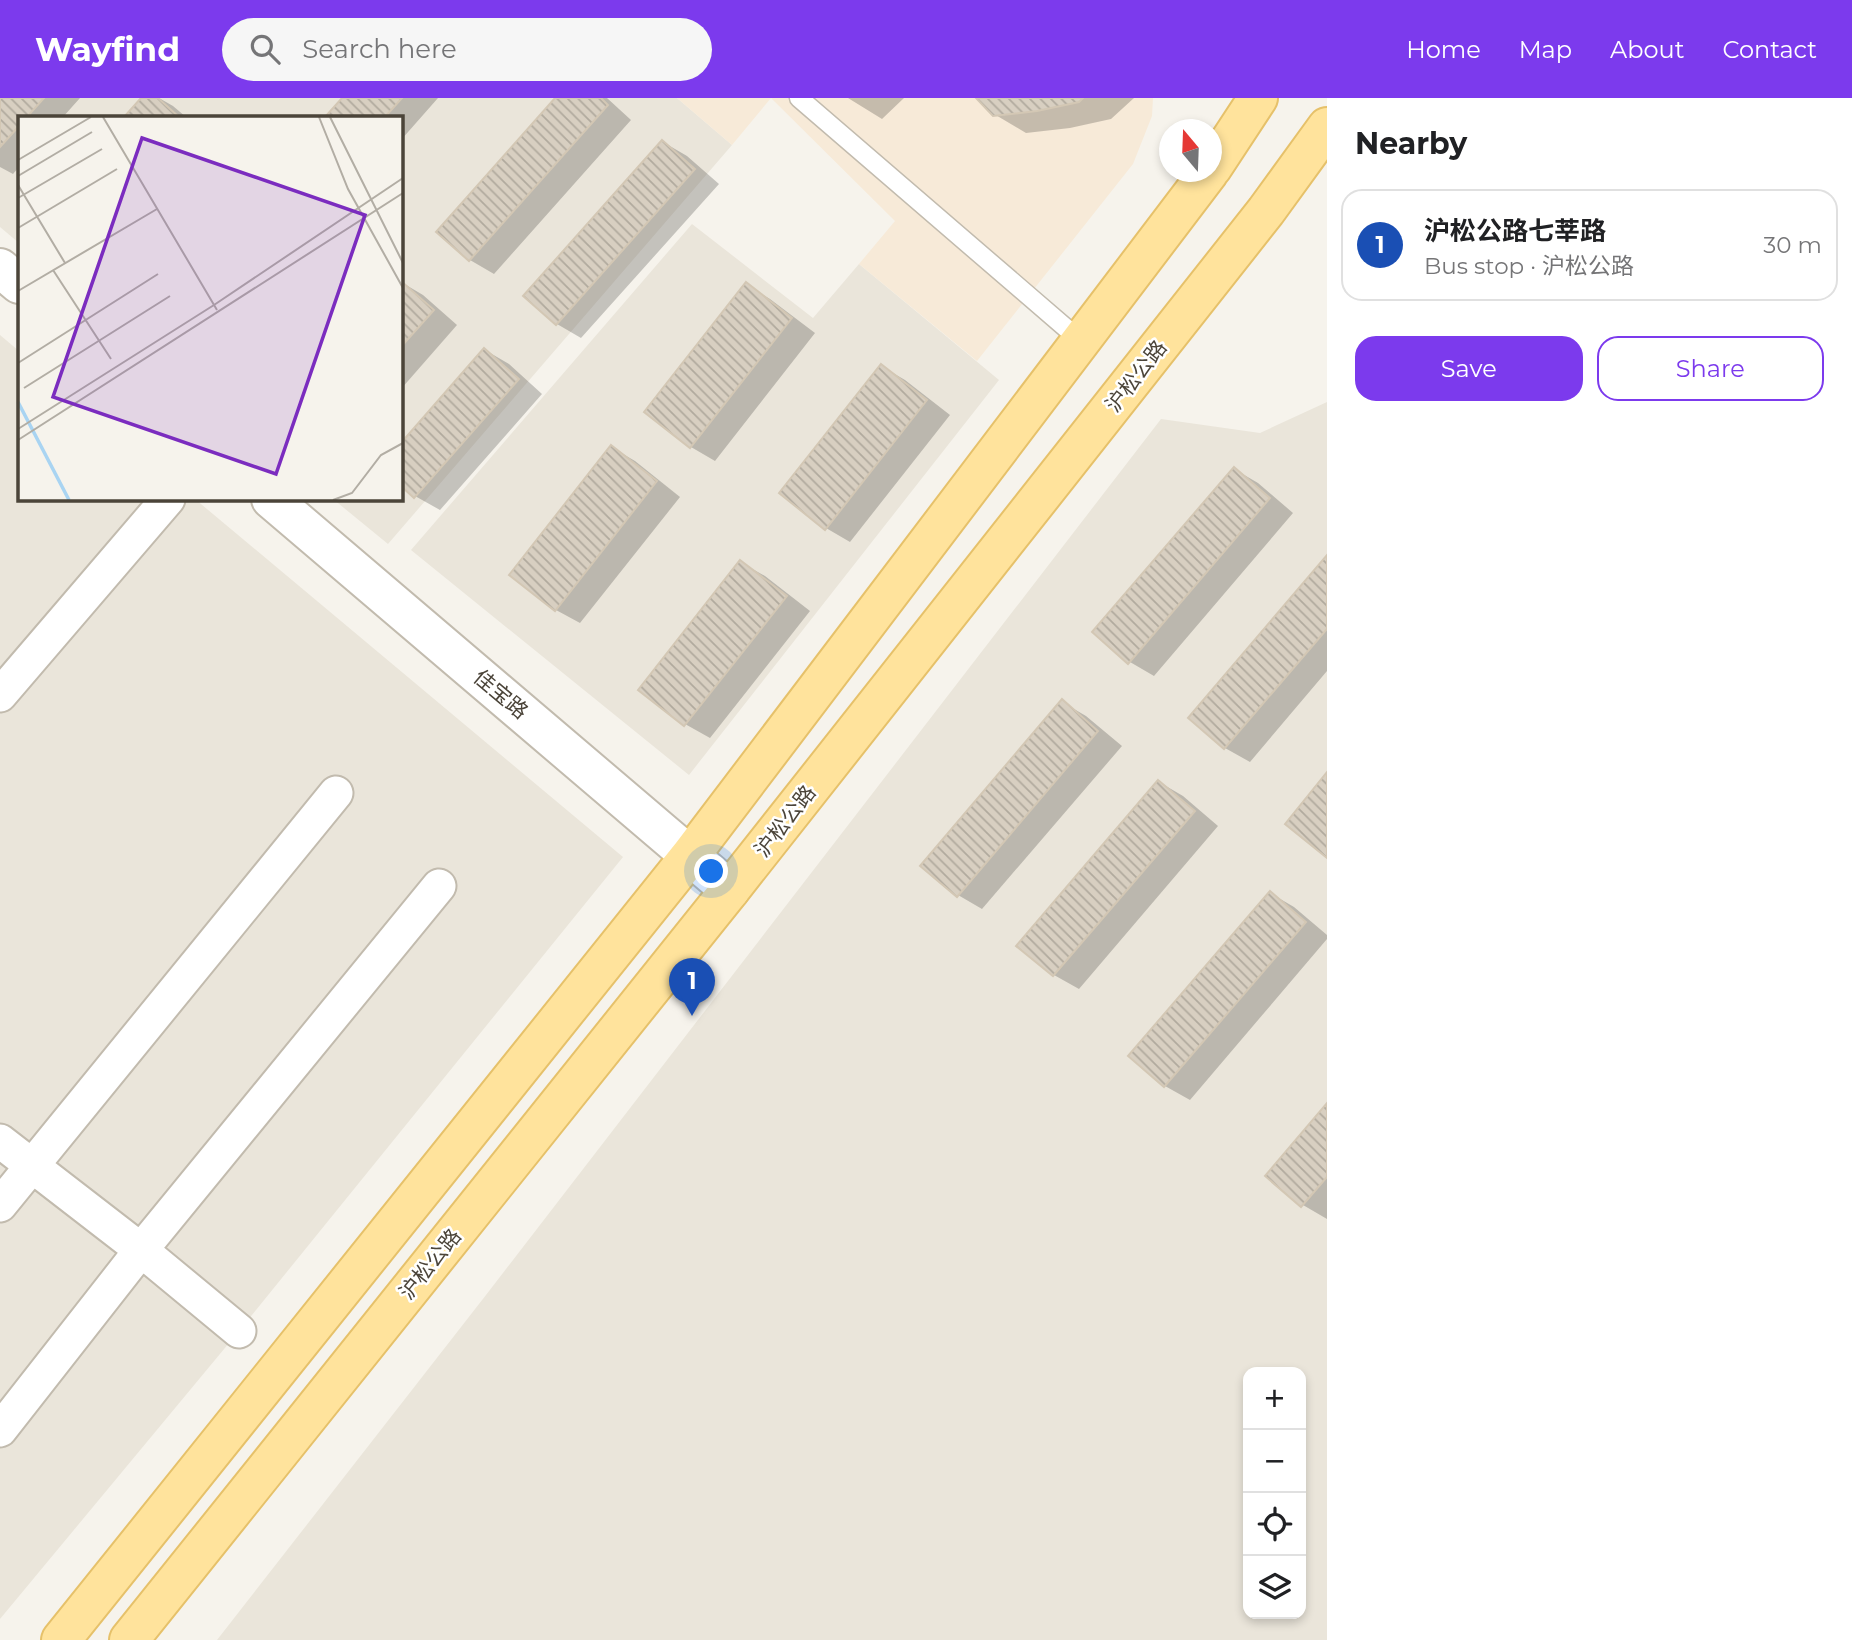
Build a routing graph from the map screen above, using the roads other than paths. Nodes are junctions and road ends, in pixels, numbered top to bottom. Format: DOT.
graph roads {
  1 [pos="799,98"];
  2 [pos="1258,98"];
  3 [pos="1321,98"];
  4 [pos="1327,103"];
  5 [pos="1327,127"];
  6 [pos="1222,152"];
  7 [pos="1201,182"];
  8 [pos="0,268"];
  9 [pos="18,283"];
  10 [pos="1081,341"];
  11 [pos="167,500"];
  12 [pos="272,500"];
  13 [pos="0,695"];
  14 [pos="336,793"];
  15 [pos="690,856"];
  16 [pos="439,886"];
  17 [pos="730,890"];
  18 [pos="0,1141"];
  19 [pos="31,1165"];
  20 [pos="0,1205"];
  21 [pos="141,1250"];
  22 [pos="239,1331"];
  23 [pos="0,1430"];
  24 [pos="61,1640"];
  25 [pos="129,1640"];
  1 -- 10 [label="lane"];
  2 -- 6 [label="main road"];
  3 -- 4 [label="main road"];
  5 -- 17 [label="main road, 沪松公路"];
  7 -- 10 [label="main road"];
  8 -- 9 [label="street"];
  10 -- 15 [label="main road"];
  11 -- 13 [label="street"];
  12 -- 15 [label="street, 佳宝路"];
  14 -- 19 [label="street"];
  15 -- 17 [label="street, 佳宝路"];
  15 -- 24 [label="main road"];
  16 -- 21 [label="street"];
  17 -- 25 [label="main road, 沪松公路"];
  18 -- 19 [label="street"];
  19 -- 20 [label="street"];
  19 -- 21 [label="street"];
  21 -- 22 [label="street"];
  21 -- 23 [label="street"];
}
